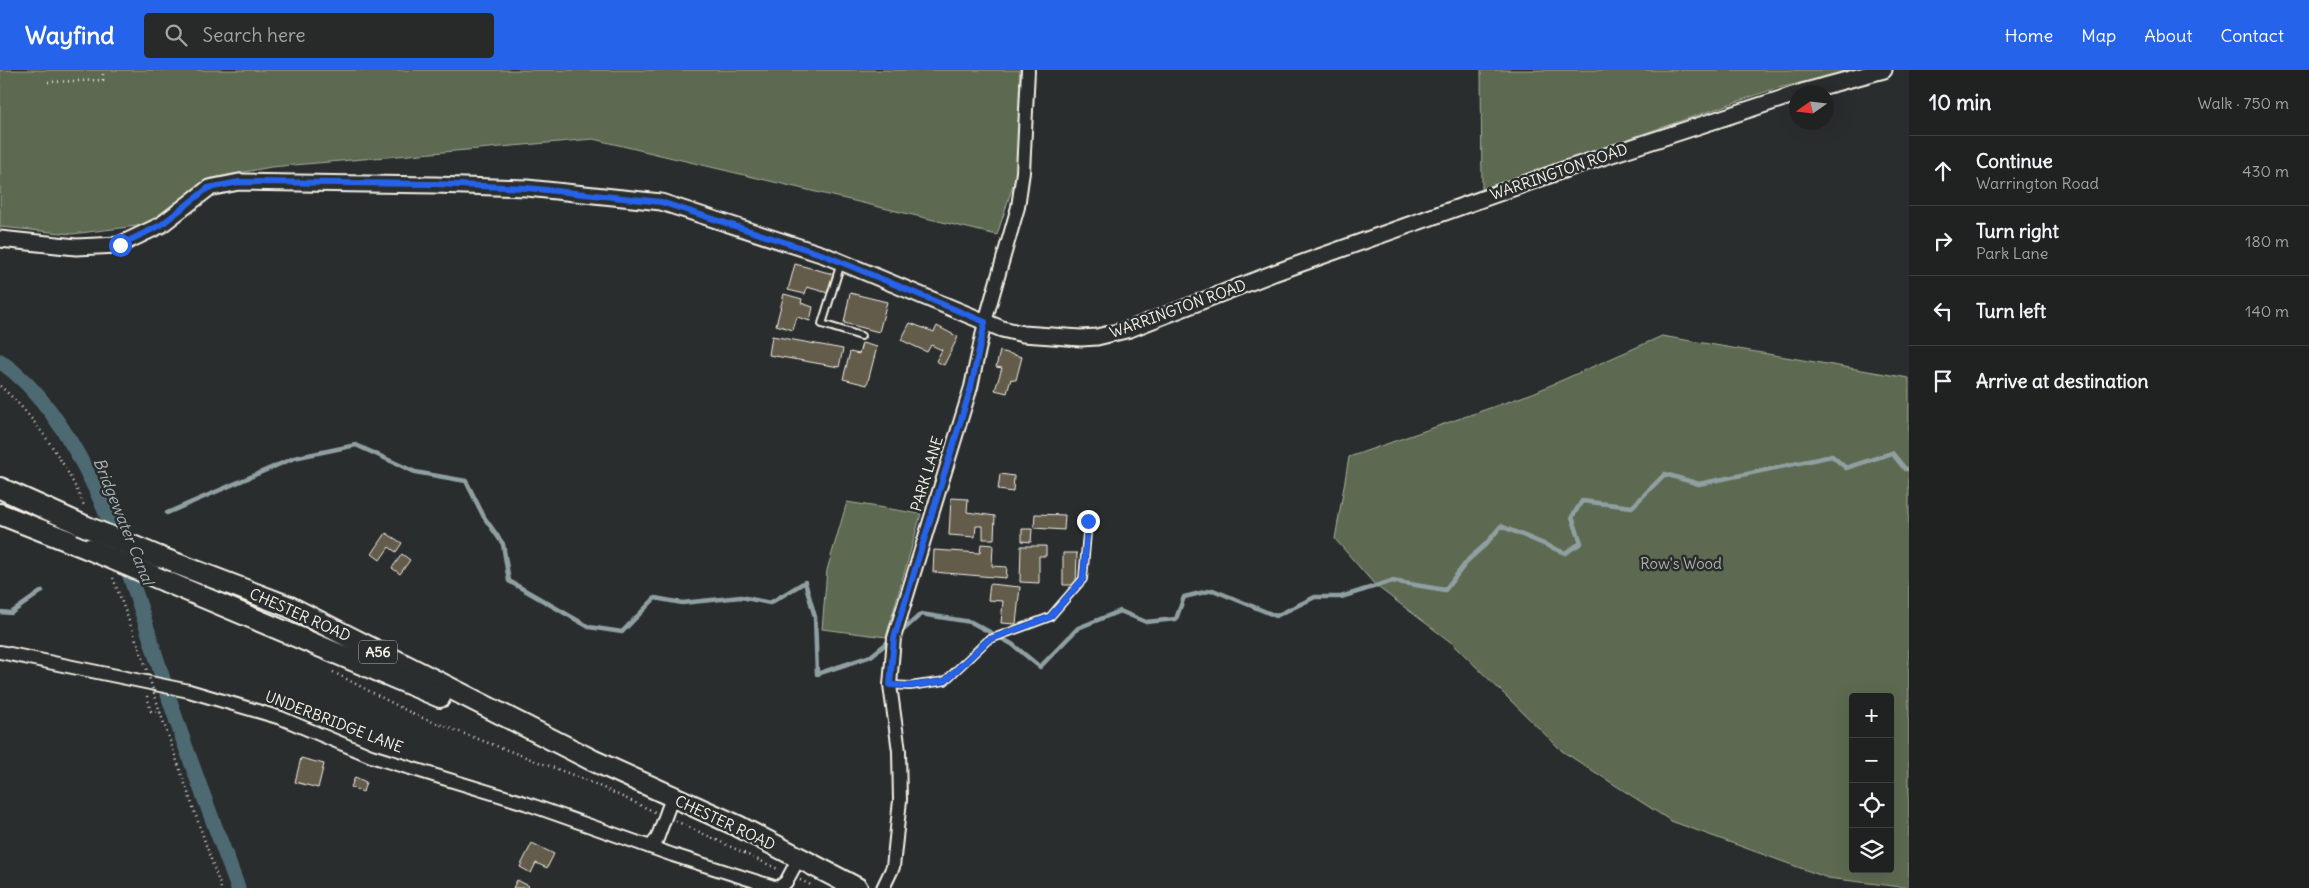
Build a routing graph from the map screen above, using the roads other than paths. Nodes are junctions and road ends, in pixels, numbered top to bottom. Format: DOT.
graph roads {
  1 [pos="1028,70"];
  2 [pos="1884,70"];
  3 [pos="1828,85"];
  4 [pos="1789,96"];
  5 [pos="0,239"];
  6 [pos="841,262"];
  7 [pos="985,322"];
  8 [pos="861,336"];
  9 [pos="0,488"];
  10 [pos="0,514"];
  11 [pos="1088,521"];
  12 [pos="0,652"];
  13 [pos="890,685"];
  14 [pos="592,760"];
  15 [pos="672,798"];
  16 [pos="650,847"];
  17 [pos="799,858"];
  18 [pos="777,888"];
  19 [pos="857,888"];
  20 [pos="883,888"];
  1 -- 7 [label="street, PARK LANE"];
  2 -- 3 [label="street"];
  4 -- 7 [label="street, WARRINGTON ROAD"];
  5 -- 6 [label="street, WARRINGTON ROAD"];
  6 -- 7 [label="street, WARRINGTON ROAD"];
  6 -- 8 [label="lane"];
  7 -- 13 [label="street, PARK LANE"];
  9 -- 14 [label="highway, CHESTER ROAD / A56, bridge"];
  10 -- 14 [label="highway, CHESTER ROAD / A56, bridge"];
  11 -- 13 [label="lane"];
  12 -- 16 [label="street, UNDERBRIDGE LANE"];
  13 -- 20 [label="street, PARK LANE"];
  14 -- 15 [label="highway, CHESTER ROAD / A56"];
  15 -- 16 [label="street"];
  15 -- 17 [label="highway, CHESTER ROAD / A56"];
  16 -- 18 [label="street, UNDERBRIDGE LANE"];
  17 -- 18 [label="street, UNDERBRIDGE LANE"];
  17 -- 19 [label="highway, CHESTER ROAD / A56"];
}
